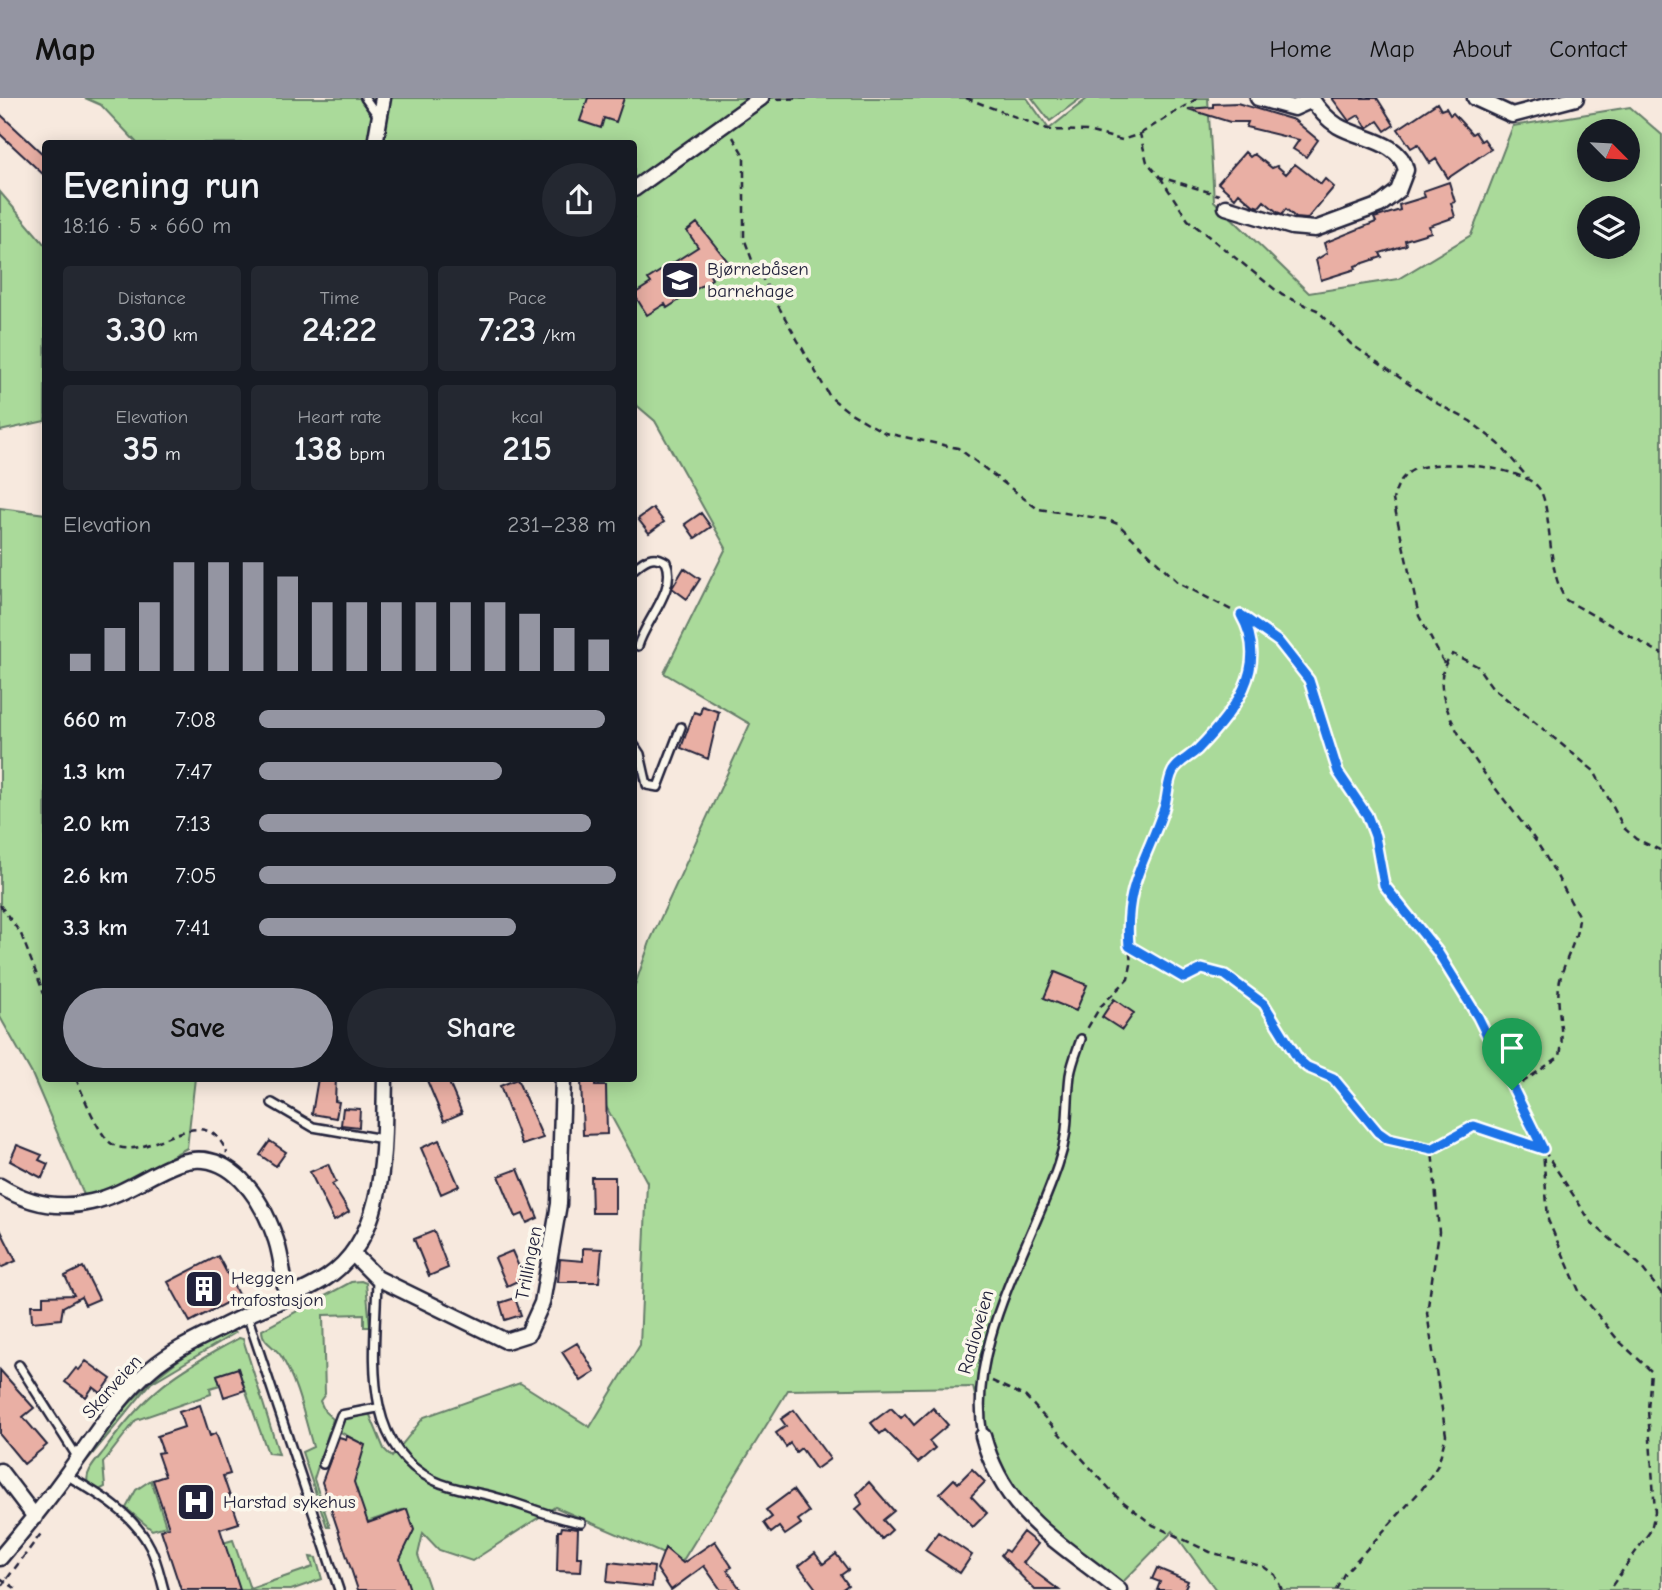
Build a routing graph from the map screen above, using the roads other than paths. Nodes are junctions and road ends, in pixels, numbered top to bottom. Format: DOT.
graph roads {
  1 [pos="365,98"];
  2 [pos="383,98"];
  3 [pos="761,98"];
  4 [pos="1258,98"];
  5 [pos="1475,98"];
  6 [pos="1576,98"];
  7 [pos="1311,99"];
  8 [pos="379,117"];
  9 [pos="376,140"];
  10 [pos="637,186"];
  11 [pos="1226,206"];
  12 [pos="637,567"];
  13 [pos="638,646"];
  14 [pos="681,727"];
  15 [pos="637,750"];
  16 [pos="1080,1039"];
  17 [pos="385,1082"];
  18 [pos="563,1082"];
  19 [pos="272,1103"];
  20 [pos="383,1139"];
  21 [pos="0,1186"];
  22 [pos="352,1253"];
  23 [pos="377,1278"];
  24 [pos="287,1297"];
  25 [pos="247,1315"];
  26 [pos="19,1365"];
  27 [pos="377,1408"];
  28 [pos="983,1436"];
  29 [pos="78,1458"];
  30 [pos="323,1464"];
  31 [pos="0,1471"];
  32 [pos="66,1475"];
  33 [pos="41,1522"];
  34 [pos="581,1523"];
  35 [pos="0,1558"];
  36 [pos="164,1590"];
  37 [pos="339,1590"];
  38 [pos="1119,1590"];
  1 -- 8 [label="lane"];
  2 -- 8 [label="street"];
  3 -- 10 [label="street"];
  4 -- 7 [label="street"];
  5 -- 6 [label="street"];
  7 -- 11 [label="street"];
  8 -- 9 [label="street"];
  12 -- 13 [label="lane"];
  14 -- 15 [label="lane"];
  16 -- 28 [label="lane, Radioveien"];
  17 -- 20 [label="street, Skarveien"];
  18 -- 23 [label="street, Trillingen"];
  19 -- 20 [label="lane"];
  20 -- 22 [label="street, Skarveien"];
  21 -- 24 [label="street"];
  22 -- 23 [label="street, Trillingen"];
  22 -- 24 [label="street, Skarveien"];
  23 -- 27 [label="lane"];
  24 -- 25 [label="street, Skarveien"];
  25 -- 29 [label="street, Skarveien"];
  25 -- 37 [label="lane"];
  26 -- 29 [label="lane"];
  27 -- 30 [label="lane"];
  27 -- 34 [label="lane"];
  28 -- 38 [label="street, Radioveien"];
  29 -- 32 [label="street, Skarveien"];
  31 -- 33 [label="street"];
  32 -- 33 [label="street, Skarveien"];
  32 -- 36 [label="lane"];
  33 -- 35 [label="street, Skarveien"];
}
